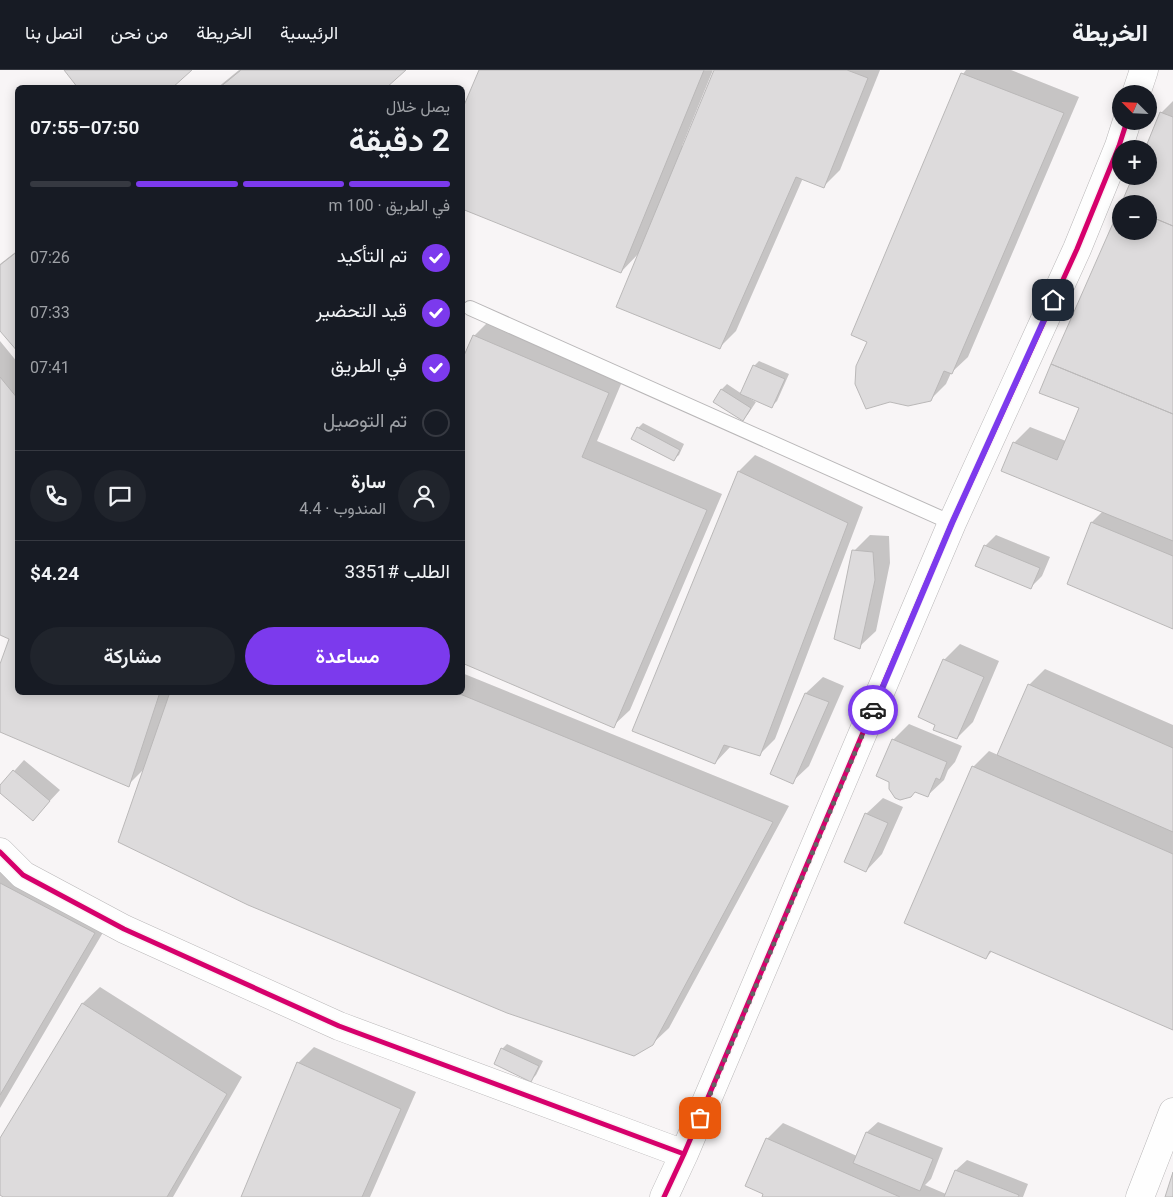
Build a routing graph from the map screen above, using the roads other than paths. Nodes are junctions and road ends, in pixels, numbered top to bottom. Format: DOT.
graph roads {
  1 [pos="1144,70"];
  2 [pos="1139,85"];
  3 [pos="1124,130"];
  4 [pos="470,308"];
  5 [pos="952,523"];
  6 [pos="0,852"];
  7 [pos="1172,1117"];
  8 [pos="684,1154"];
  9 [pos="664,1197"];
  10 [pos="1140,1197"];
  1 -- 2 [label="street"];
  3 -- 5 [label="street"];
  4 -- 5 [label="lane"];
  5 -- 8 [label="street"];
  6 -- 8 [label="street"];
  7 -- 10 [label="street"];
  8 -- 9 [label="street"];
}
